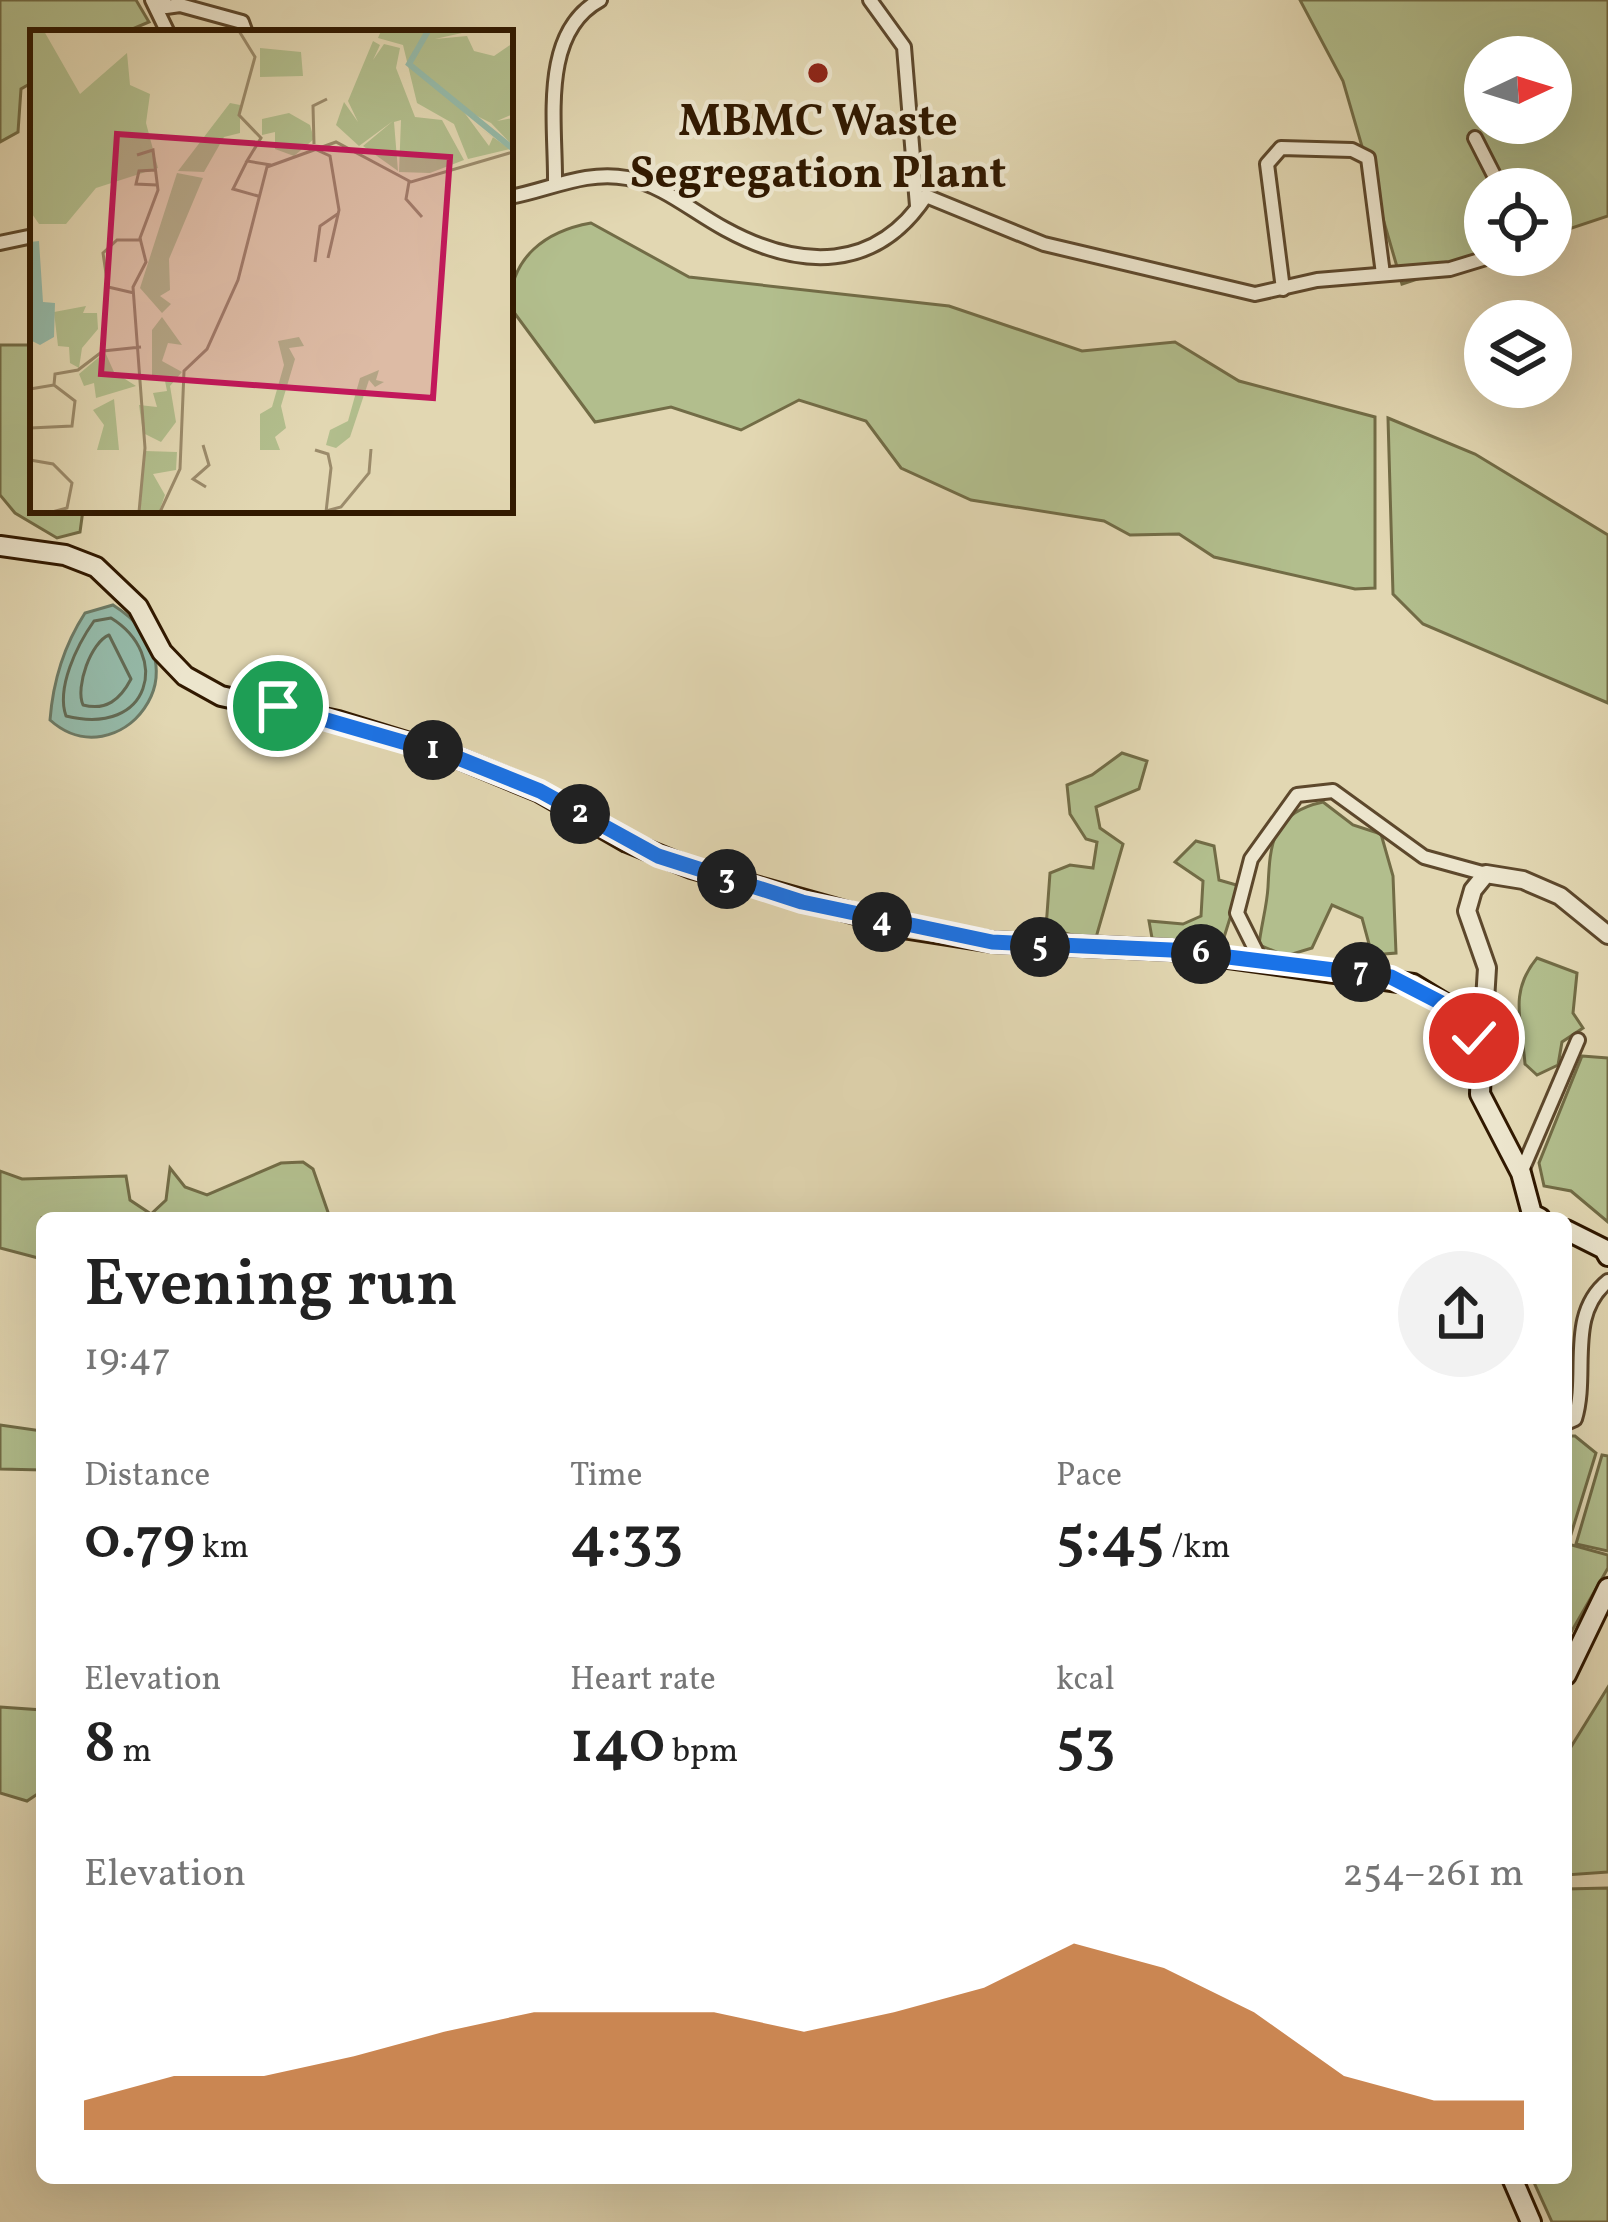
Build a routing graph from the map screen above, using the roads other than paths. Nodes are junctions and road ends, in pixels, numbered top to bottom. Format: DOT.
graph roads {
  1 [pos="152,0"];
  2 [pos="163,0"];
  3 [pos="600,0"];
  4 [pos="870,0"];
  5 [pos="167,30"];
  6 [pos="245,30"];
  7 [pos="556,184"];
  8 [pos="513,196"];
  9 [pos="915,212"];
  10 [pos="30,237"];
  11 [pos="0,243"];
  12 [pos="1464,266"];
  13 [pos="1383,274"];
  14 [pos="1283,290"];
  15 [pos="0,547"];
  16 [pos="1486,874"];
  17 [pos="1608,935"];
  18 [pos="1261,961"];
  19 [pos="1474,1038"];
  20 [pos="1578,1040"];
  21 [pos="1521,1173"];
  22 [pos="1536,1212"];
  23 [pos="1572,1233"];
  24 [pos="1608,1256"];
  25 [pos="1608,1281"];
  26 [pos="1572,1421"];
  27 [pos="1608,1588"];
  28 [pos="1572,1663"];
  29 [pos="1515,2184"];
  30 [pos="1531,2222"];
  1 -- 5 [label="street"];
  2 -- 6 [label="street"];
  3 -- 7 [label="street"];
  4 -- 9 [label="street"];
  7 -- 8 [label="street"];
  7 -- 9 [label="street"];
  9 -- 14 [label="street"];
  10 -- 11 [label="street"];
  12 -- 13 [label="street"];
  13 -- 14 [label="street"];
  13 -- 14 [label="street"];
  15 -- 18 [label="main road"];
  16 -- 17 [label="street"];
  16 -- 18 [label="street"];
  16 -- 19 [label="street"];
  18 -- 19 [label="main road"];
  19 -- 21 [label="main road"];
  20 -- 21 [label="street"];
  21 -- 22 [label="main road"];
  23 -- 24 [label="main road"];
  25 -- 26 [label="street"];
  27 -- 28 [label="main road"];
  29 -- 30 [label="main road"];
}
